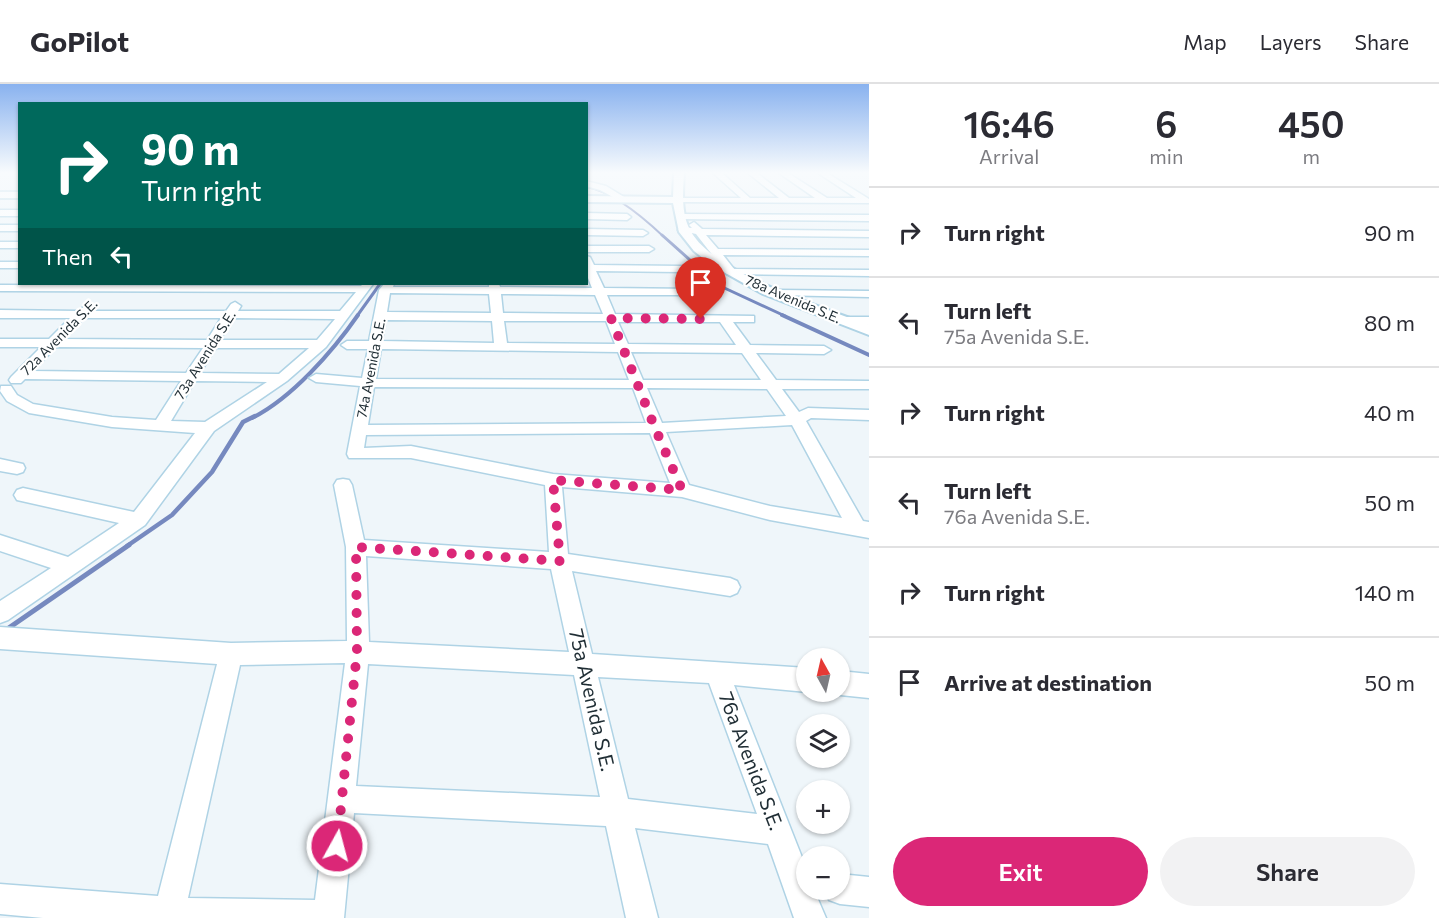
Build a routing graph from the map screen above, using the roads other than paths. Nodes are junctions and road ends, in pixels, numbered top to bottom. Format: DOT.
graph roads {
  1 [pos="681,212"];
  2 [pos="808,212"];
  3 [pos="1,213"];
  4 [pos="18,213"];
  5 [pos="588,216"];
  6 [pos="627,217"];
  7 [pos="818,218"];
  8 [pos="869,218"];
  9 [pos="684,222"];
  10 [pos="0,228"];
  11 [pos="18,228"];
  12 [pos="588,232"];
  13 [pos="699,232"];
  14 [pos="643,233"];
  15 [pos="839,234"];
  16 [pos="869,234"];
  17 [pos="0,245"];
  18 [pos="18,245"];
  19 [pos="588,249"];
  20 [pos="649,249"];
  21 [pos="717,252"];
  22 [pos="869,253"];
  23 [pos="0,265"];
  24 [pos="588,265"];
  25 [pos="18,266"];
  26 [pos="681,269"];
  27 [pos="731,272"];
  28 [pos="869,273"];
  29 [pos="109,286"];
  30 [pos="247,286"];
  31 [pos="366,286"];
  32 [pos="387,287"];
  33 [pos="494,287"];
  34 [pos="0,288"];
  35 [pos="600,291"];
  36 [pos="697,292"];
  37 [pos="778,293"];
  38 [pos="869,294"];
  39 [pos="0,314"];
  40 [pos="81,314"];
  41 [pos="230,315"];
  42 [pos="345,315"];
  43 [pos="382,316"];
  44 [pos="498,317"];
  45 [pos="611,318"];
  46 [pos="723,319"];
  47 [pos="750,319"];
  48 [pos="845,321"];
  49 [pos="869,321"];
  50 [pos="869,330"];
  51 [pos="0,343"];
  52 [pos="53,343"];
  53 [pos="213,344"];
  54 [pos="321,344"];
  55 [pos="347,345"];
  56 [pos="375,345"];
  57 [pos="501,348"];
  58 [pos="624,349"];
  59 [pos="745,350"];
  60 [pos="824,350"];
  61 [pos="21,375"];
  62 [pos="192,377"];
  63 [pos="282,378"];
  64 [pos="316,378"];
  65 [pos="369,383"];
  66 [pos="639,384"];
  67 [pos="770,384"];
  68 [pos="869,385"];
  69 [pos="3,389"];
  70 [pos="869,416"];
  71 [pos="797,420"];
  72 [pos="160,426"];
  73 [pos="208,427"];
  74 [pos="655,428"];
  75 [pos="359,430"];
  76 [pos="0,465"];
  77 [pos="17,468"];
  78 [pos="553,480"];
  79 [pos="343,485"];
  80 [pos="682,490"];
  81 [pos="24,495"];
  82 [pos="138,520"];
  83 [pos="863,529"];
  84 [pos="0,543"];
  85 [pos="356,547"];
  86 [pos="560,561"];
  87 [pos="70,566"];
  88 [pos="730,587"];
  89 [pos="0,613"];
  90 [pos="5,639"];
  91 [pos="357,652"];
  92 [pos="231,654"];
  93 [pos="583,665"];
  94 [pos="717,672"];
  95 [pos="796,679"];
  96 [pos="850,684"];
  97 [pos="869,686"];
  98 [pos="342,799"];
  99 [pos="617,812"];
  100 [pos="778,831"];
  101 [pos="796,870"];
  102 [pos="850,890"];
  103 [pos="869,892"];
  104 [pos="0,899"];
  105 [pos="806,900"];
  106 [pos="37,910"];
  107 [pos="169,916"];
  108 [pos="328,917"];
  109 [pos="642,918"];
  110 [pos="810,918"];
  1 -- 9 [label="street"];
  2 -- 7 [label="street"];
  3 -- 4 [label="street"];
  5 -- 6 [label="street"];
  7 -- 8 [label="street"];
  7 -- 9 [label="street"];
  7 -- 15 [label="street"];
  9 -- 13 [label="street"];
  9 -- 27 [label="street, 78a Avenida S.E."];
  10 -- 11 [label="street"];
  12 -- 14 [label="street"];
  13 -- 15 [label="street"];
  13 -- 21 [label="street"];
  15 -- 16 [label="street"];
  17 -- 18 [label="street"];
  19 -- 20 [label="street"];
  21 -- 22 [label="street"];
  21 -- 27 [label="street"];
  23 -- 25 [label="street"];
  24 -- 26 [label="street"];
  24 -- 35 [label="street"];
  27 -- 28 [label="street"];
  27 -- 37 [label="street, 78a Avenida S.E."];
  29 -- 30 [label="street"];
  29 -- 34 [label="street"];
  29 -- 40 [label="street, 72a Avenida S.E."];
  30 -- 31 [label="street"];
  30 -- 41 [label="street, 73a Avenida S.E."];
  31 -- 42 [label="street, 74a Avenida S.E."];
  32 -- 33 [label="street"];
  32 -- 43 [label="street, 74a Avenida S.E."];
  33 -- 35 [label="street"];
  33 -- 44 [label="street"];
  35 -- 36 [label="street"];
  35 -- 45 [label="street"];
  37 -- 38 [label="street"];
  37 -- 48 [label="street, 78a Avenida S.E."];
  39 -- 40 [label="street"];
  40 -- 41 [label="street"];
  40 -- 52 [label="street, 72a Avenida S.E."];
  41 -- 42 [label="street"];
  41 -- 53 [label="street, 73a Avenida S.E."];
  42 -- 54 [label="street, 74a Avenida S.E."];
  43 -- 44 [label="street"];
  43 -- 56 [label="street, 74a Avenida S.E."];
  44 -- 45 [label="street"];
  44 -- 57 [label="street"];
  45 -- 46 [label="street"];
  45 -- 58 [label="street"];
  46 -- 47 [label="street"];
  46 -- 59 [label="street"];
  48 -- 49 [label="street"];
  48 -- 50 [label="street, 78a Avenida S.E."];
  51 -- 52 [label="street"];
  52 -- 53 [label="street"];
  52 -- 61 [label="street, 72a Avenida S.E."];
  53 -- 54 [label="street"];
  53 -- 62 [label="street, 73a Avenida S.E."];
  54 -- 63 [label="street, 74a Avenida S.E."];
  55 -- 56 [label="street"];
  56 -- 57 [label="street"];
  56 -- 65 [label="street, 74a Avenida S.E."];
  57 -- 58 [label="street"];
  58 -- 59 [label="street"];
  58 -- 66 [label="street"];
  59 -- 60 [label="street"];
  59 -- 67 [label="street"];
  61 -- 62 [label="street"];
  61 -- 69 [label="street, 72a Avenida S.E."];
  62 -- 63 [label="street"];
  62 -- 72 [label="street, 73a Avenida S.E."];
  63 -- 73 [label="street, 74a Avenida S.E."];
  64 -- 65 [label="street"];
  65 -- 66 [label="street"];
  65 -- 75 [label="street, 74a Avenida S.E."];
  66 -- 67 [label="street"];
  66 -- 74 [label="street"];
  67 -- 68 [label="street"];
  67 -- 71 [label="street"];
  69 -- 72 [label="street"];
  70 -- 71 [label="street"];
  71 -- 74 [label="street"];
  71 -- 83 [label="street"];
  72 -- 73 [label="street"];
  73 -- 82 [label="street, 74a Avenida S.E."];
  74 -- 75 [label="street"];
  74 -- 80 [label="street"];
  75 -- 78 [label="street, 74a Avenida S.E."];
  76 -- 77 [label="street"];
  78 -- 80 [label="street"];
  78 -- 86 [label="street, 75a Avenida S.E."];
  79 -- 85 [label="street"];
  80 -- 83 [label="street"];
  81 -- 82 [label="street"];
  82 -- 87 [label="street, 74a Avenida S.E."];
  84 -- 87 [label="street"];
  85 -- 86 [label="street"];
  85 -- 91 [label="street"];
  86 -- 88 [label="street"];
  86 -- 93 [label="street, 75a Avenida S.E."];
  87 -- 89 [label="street, 74a Avenida S.E."];
  90 -- 92 [label="street"];
  91 -- 92 [label="street"];
  91 -- 93 [label="street"];
  91 -- 98 [label="street"];
  92 -- 107 [label="street"];
  93 -- 94 [label="street"];
  93 -- 99 [label="street, 75a Avenida S.E."];
  94 -- 95 [label="street"];
  94 -- 100 [label="street, 76a Avenida S.E."];
  96 -- 97 [label="street"];
  98 -- 99 [label="street"];
  98 -- 108 [label="street"];
  99 -- 100 [label="street"];
  99 -- 109 [label="street, 75a Avenida S.E."];
  100 -- 101 [label="street, 76a Avenida S.E."];
  102 -- 103 [label="street"];
  104 -- 106 [label="street"];
  105 -- 110 [label="street, 76a Avenida S.E."];
  106 -- 107 [label="street"];
  107 -- 108 [label="street"];
}
